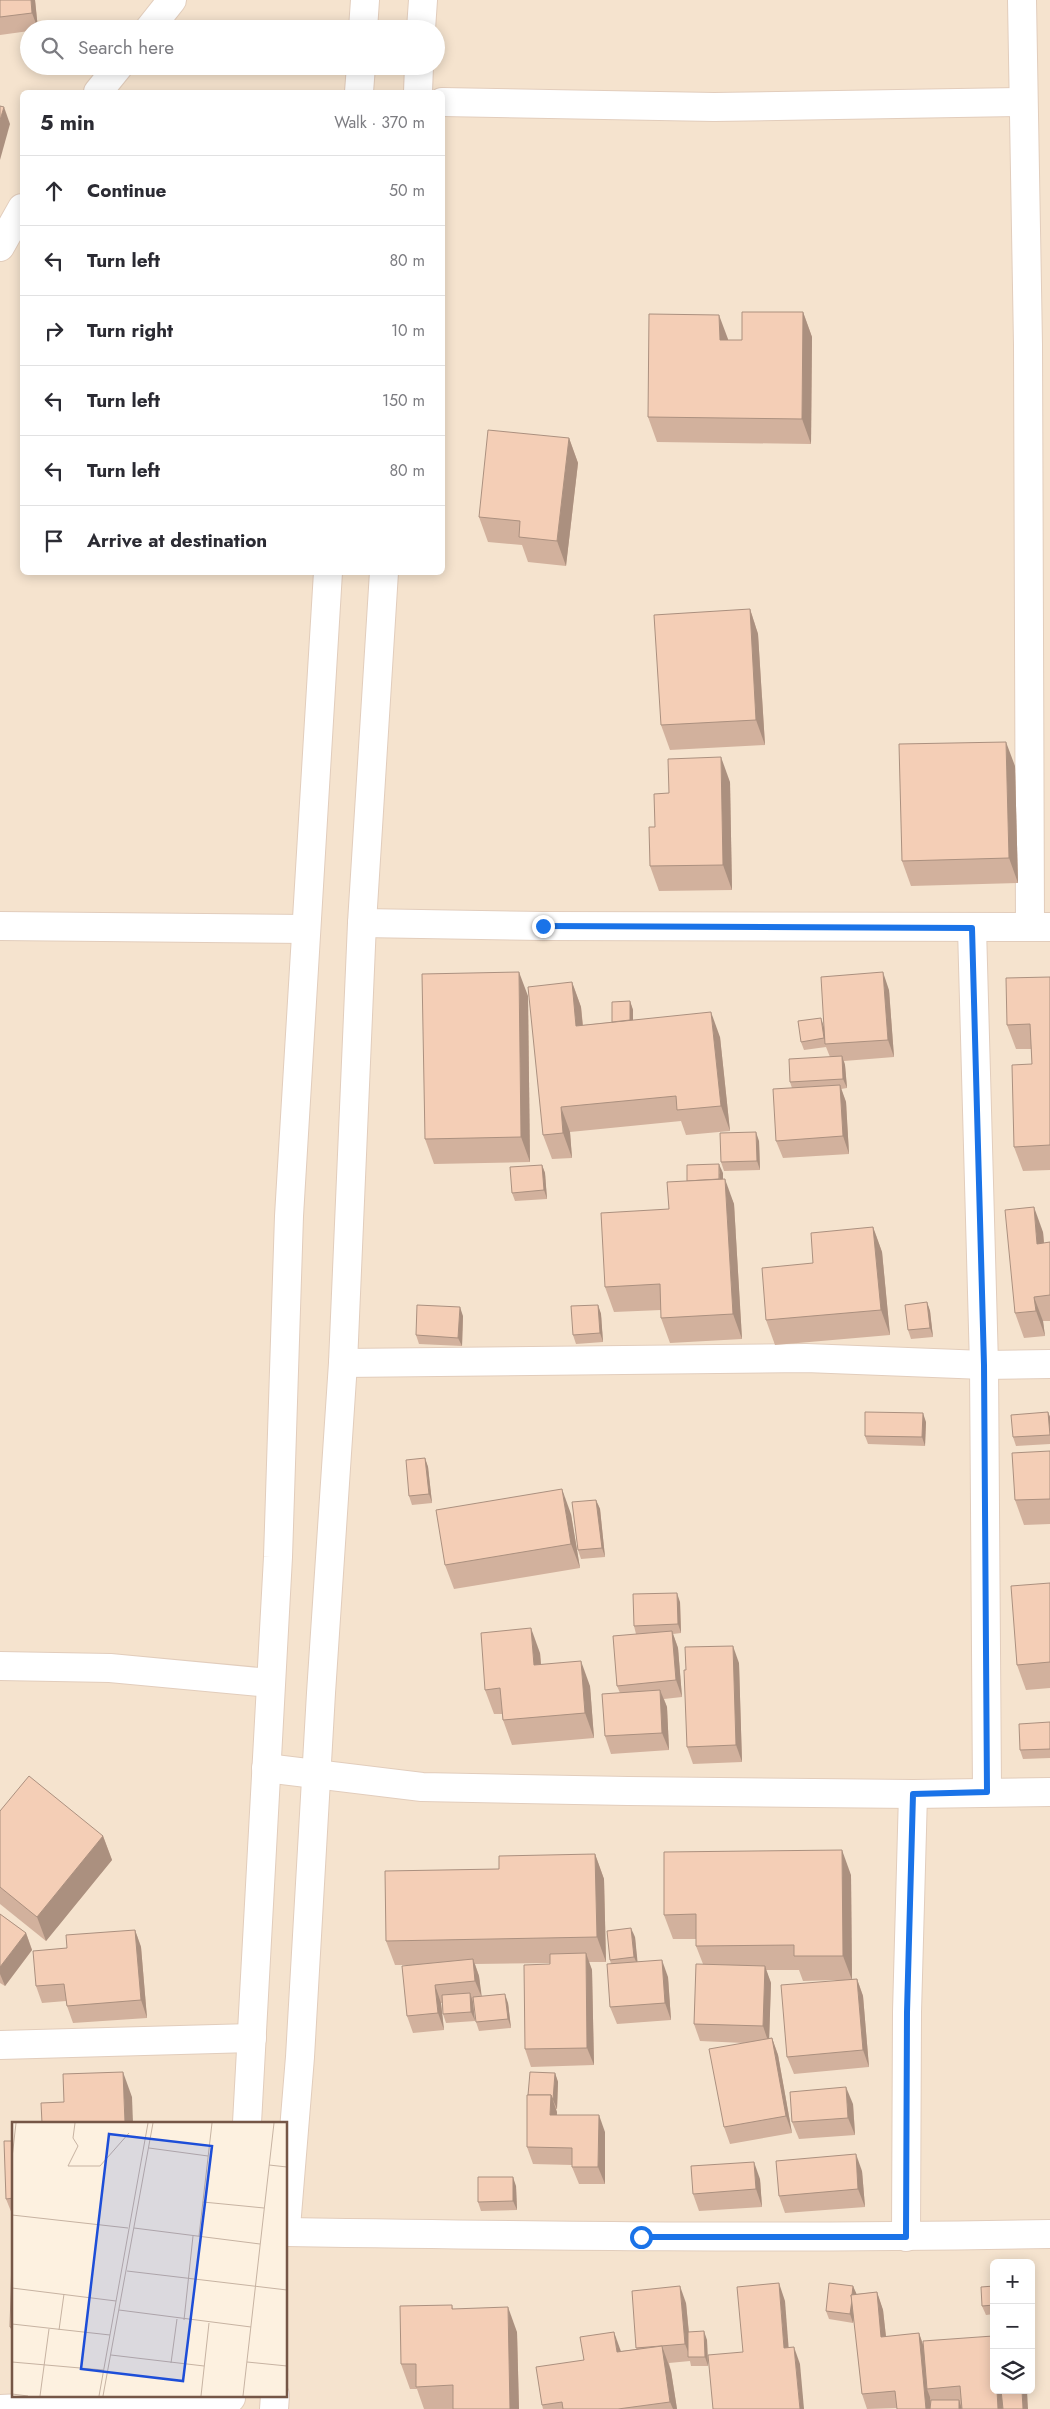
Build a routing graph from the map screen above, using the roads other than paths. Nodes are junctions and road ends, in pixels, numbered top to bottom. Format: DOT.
graph roads {
  1 [pos="172,0"];
  2 [pos="365,0"];
  3 [pos="423,0"];
  4 [pos="1022,0"];
  5 [pos="156,20"];
  6 [pos="364,20"];
  7 [pos="422,20"];
  8 [pos="112,75"];
  9 [pos="360,75"];
  10 [pos="419,75"];
  11 [pos="100,90"];
  12 [pos="359,90"];
  13 [pos="418,90"];
  14 [pos="445,102"];
  15 [pos="1023,102"];
  16 [pos="20,212"];
  17 [pos="0,247"];
  18 [pos="1040,572"];
  19 [pos="328,575"];
  20 [pos="384,575"];
  21 [pos="362,923"];
  22 [pos="0,926"];
  23 [pos="1040,927"];
  24 [pos="972,928"];
  25 [pos="306,929"];
  26 [pos="343,1364"];
  27 [pos="1050,1364"];
  28 [pos="984,1365"];
  29 [pos="0,1666"];
  30 [pos="270,1683"];
  31 [pos="266,1768"];
  32 [pos="317,1774"];
  33 [pos="987,1792"];
  34 [pos="1050,1792"];
  35 [pos="913,1794"];
  36 [pos="252,2038"];
  37 [pos="0,2045"];
  38 [pos="247,2122"];
  39 [pos="288,2203"];
  40 [pos="288,2232"];
  41 [pos="1050,2234"];
  42 [pos="906,2237"];
  43 [pos="274,2396"];
  44 [pos="231,2401"];
  45 [pos="0,2408"];
  46 [pos="274,2409"];
  1 -- 5 [label="street"];
  2 -- 6 [label="street"];
  3 -- 7 [label="street"];
  4 -- 15 [label="street"];
  8 -- 11 [label="street"];
  9 -- 12 [label="street"];
  10 -- 13 [label="street"];
  14 -- 15 [label="street"];
  15 -- 18 [label="street"];
  16 -- 17 [label="street"];
  18 -- 23 [label="street"];
  19 -- 25 [label="street"];
  20 -- 21 [label="street"];
  21 -- 24 [label="street"];
  21 -- 26 [label="street"];
  22 -- 25 [label="street"];
  23 -- 24 [label="street"];
  24 -- 28 [label="street"];
  25 -- 30 [label="street"];
  26 -- 28 [label="street"];
  26 -- 32 [label="street"];
  27 -- 28 [label="street"];
  28 -- 33 [label="street"];
  29 -- 30 [label="street"];
  30 -- 31 [label="street"];
  31 -- 32 [label="street"];
  31 -- 36 [label="street"];
  32 -- 35 [label="street"];
  32 -- 39 [label="street"];
  33 -- 34 [label="street"];
  33 -- 35 [label="street"];
  35 -- 42 [label="street"];
  36 -- 37 [label="street"];
  36 -- 38 [label="street"];
  40 -- 42 [label="street"];
  41 -- 42 [label="street"];
  43 -- 46 [label="street"];
  44 -- 45 [label="street"];
}
